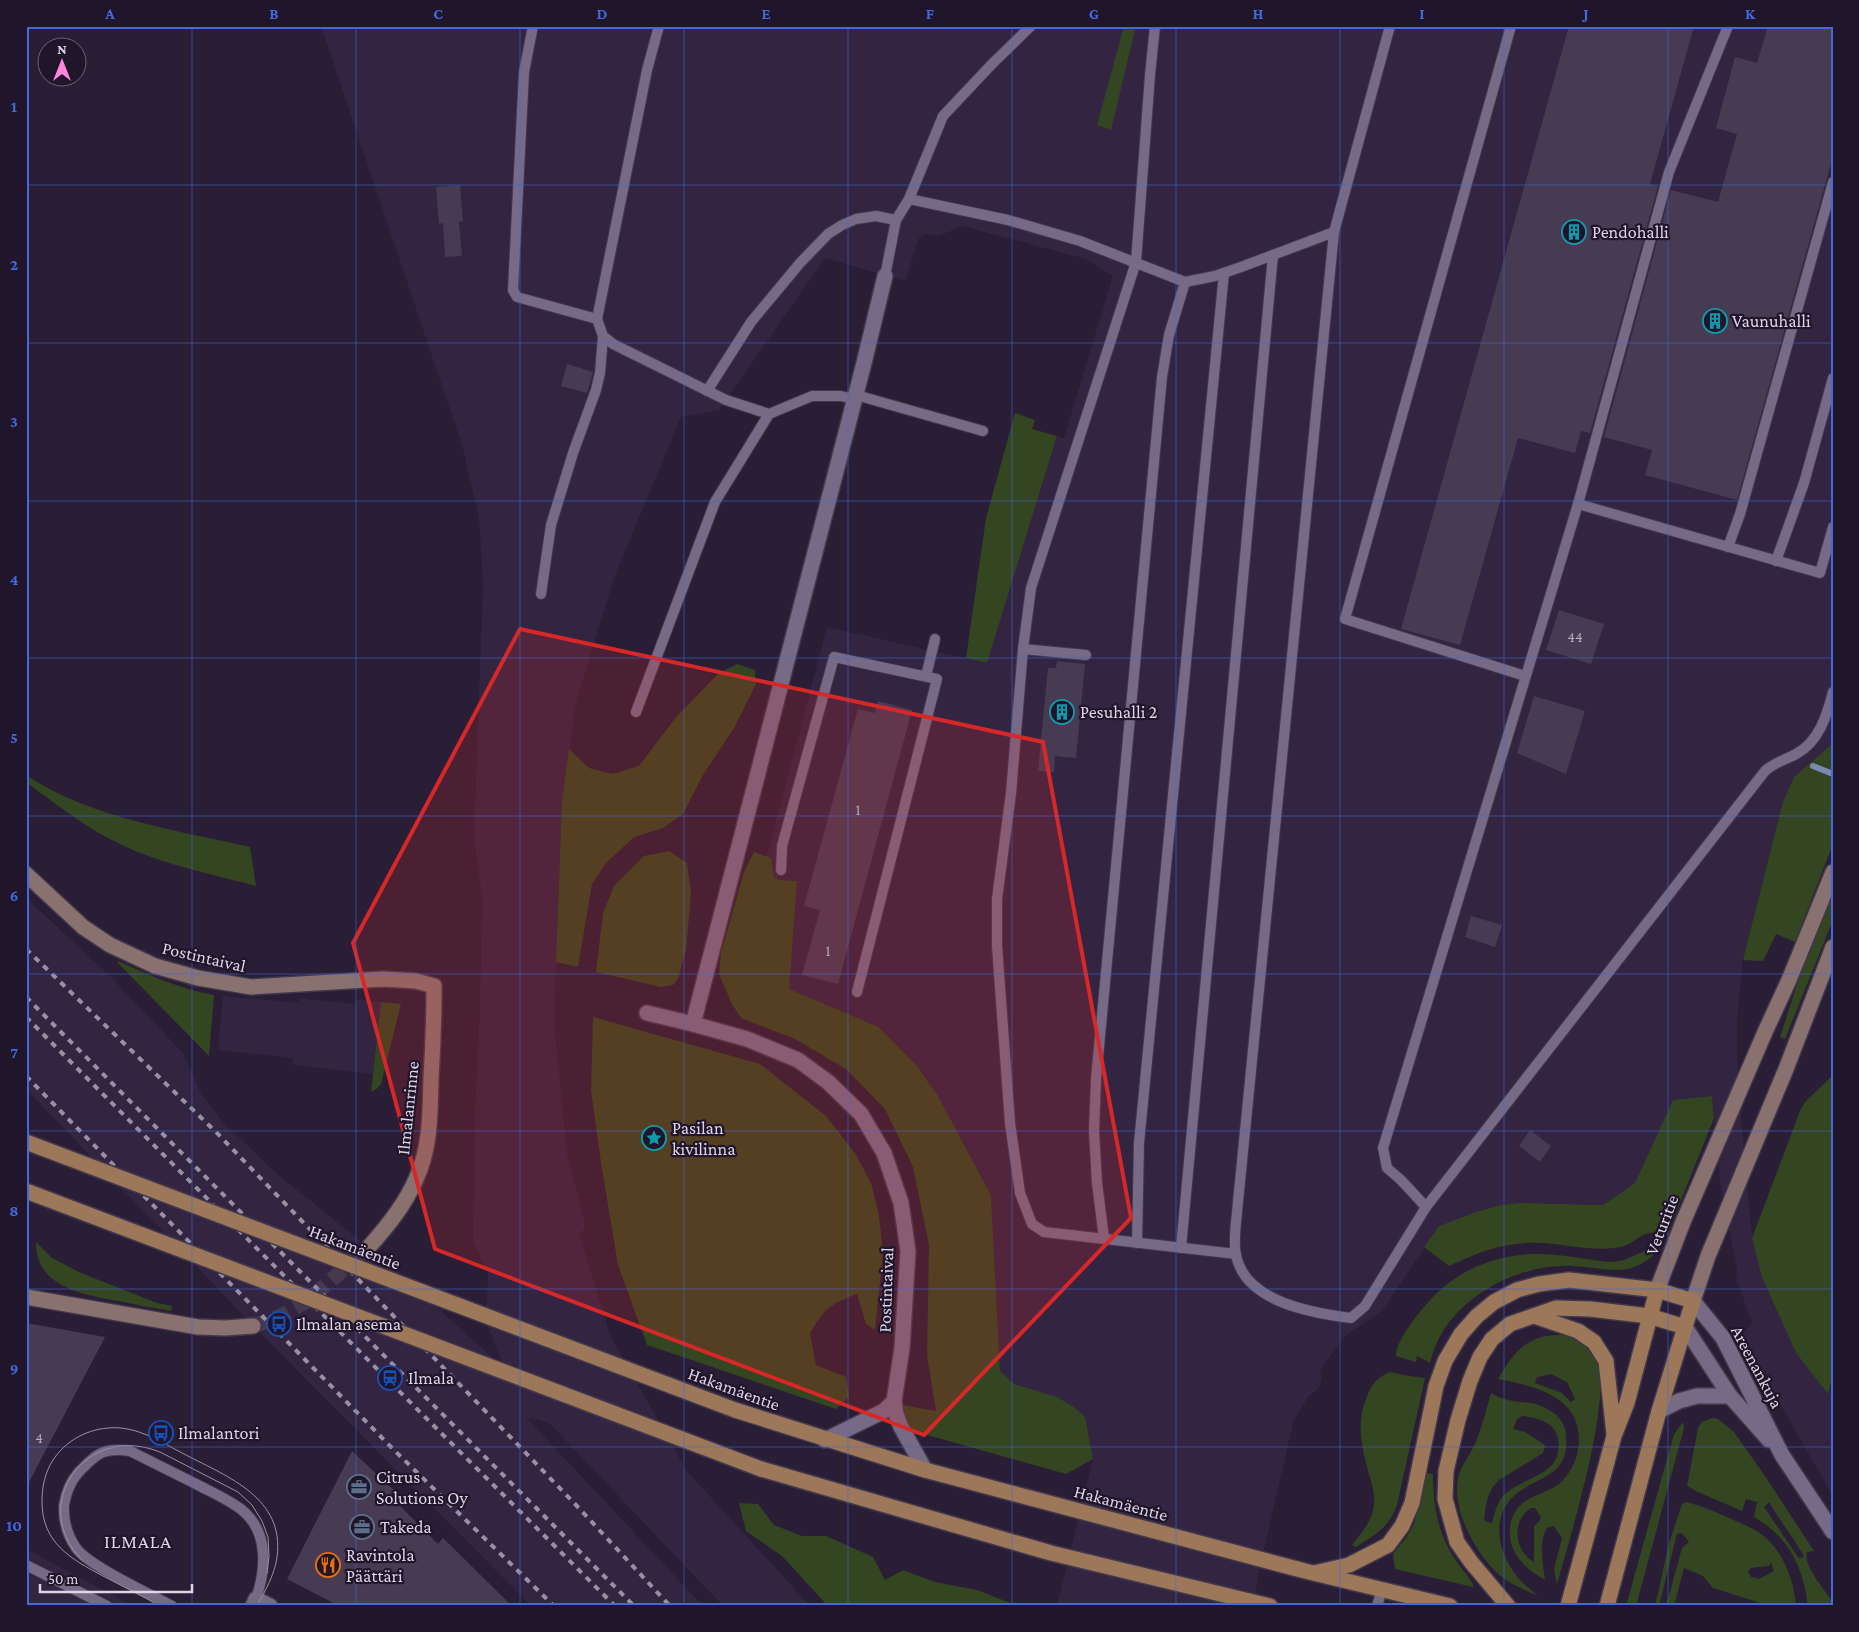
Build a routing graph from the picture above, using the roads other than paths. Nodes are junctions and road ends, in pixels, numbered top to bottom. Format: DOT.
graph roads {
  1 [pos="533,26"];
  2 [pos="659,26"];
  3 [pos="1031,26"];
  4 [pos="1155,26"];
  5 [pos="1390,26"];
  6 [pos="1511,26"];
  7 [pos="1728,26"];
  8 [pos="1833,182"];
  9 [pos="909,199"];
  10 [pos="896,220"];
  11 [pos="1334,232"];
  12 [pos="1273,255"];
  13 [pos="1136,262"];
  14 [pos="1224,273"];
  15 [pos="885,276"];
  16 [pos="1185,282"];
  17 [pos="597,319"];
  18 [pos="603,336"];
  19 [pos="1833,378"];
  20 [pos="707,391"];
  21 [pos="855,397"];
  22 [pos="769,414"];
  23 [pos="983,431"];
  24 [pos="1578,504"];
  25 [pos="1833,527"];
  26 [pos="1728,547"];
  27 [pos="1776,561"];
  28 [pos="541,594"];
  29 [pos="935,639"];
  30 [pos="1023,649"];
  31 [pos="1086,656"];
  32 [pos="926,676"];
  33 [pos="1525,676"];
  34 [pos="1833,692"];
  35 [pos="636,712"];
  36 [pos="780,870"];
  37 [pos="1833,872"];
  38 [pos="26,874"];
  39 [pos="1833,947"];
  40 [pos="434,986"];
  41 [pos="857,992"];
  42 [pos="647,1013"];
  43 [pos="693,1024"];
  44 [pos="26,1142"];
  45 [pos="26,1191"];
  46 [pos="1426,1207"];
  47 [pos="1104,1238"];
  48 [pos="1137,1243"];
  49 [pos="368,1248"];
  50 [pos="1182,1248"];
  51 [pos="1236,1254"];
  52 [pos="1657,1290"];
  53 [pos="26,1297"];
  54 [pos="1693,1301"];
  55 [pos="1534,1316"];
  56 [pos="1650,1316"];
  57 [pos="252,1326"];
  58 [pos="1685,1327"];
  59 [pos="1730,1396"];
  60 [pos="894,1402"];
  61 [pos="1659,1411"];
  62 [pos="1614,1436"];
  63 [pos="825,1440"];
  64 [pos="1782,1455"];
  65 [pos="925,1470"];
  66 [pos="1833,1532"];
  67 [pos="26,1565"];
  68 [pos="1309,1572"];
  69 [pos="1382,1589"];
  70 [pos="254,1602"];
  71 [pos="1252,1603"];
  72 [pos="107,1606"];
  73 [pos="172,1606"];
  74 [pos="270,1606"];
  75 [pos="1270,1606"];
  76 [pos="1377,1606"];
  77 [pos="1450,1606"];
  78 [pos="1508,1606"];
  79 [pos="1568,1606"];
  80 [pos="1607,1606"];
  1 -- 17 [label="lane"];
  2 -- 17 [label="lane"];
  3 -- 9 [label="lane"];
  4 -- 13 [label="lane"];
  5 -- 11 [label="lane"];
  6 -- 33 [label="lane"];
  7 -- 24 [label="lane"];
  8 -- 26 [label="lane"];
  9 -- 10 [label="lane"];
  9 -- 13 [label="lane"];
  10 -- 15 [label="lane"];
  10 -- 20 [label="lane"];
  11 -- 12 [label="lane"];
  11 -- 51 [label="lane"];
  12 -- 14 [label="lane"];
  12 -- 50 [label="lane"];
  13 -- 16 [label="lane"];
  13 -- 30 [label="lane"];
  14 -- 16 [label="lane"];
  14 -- 48 [label="lane"];
  15 -- 21 [label="street"];
  16 -- 47 [label="lane"];
  17 -- 18 [label="lane"];
  18 -- 20 [label="lane"];
  18 -- 28 [label="lane"];
  19 -- 27 [label="lane"];
  20 -- 22 [label="lane"];
  21 -- 22 [label="lane"];
  21 -- 23 [label="lane"];
  21 -- 43 [label="street"];
  22 -- 35 [label="lane"];
  24 -- 26 [label="lane"];
  24 -- 33 [label="lane"];
  25 -- 27 [label="lane"];
  26 -- 27 [label="lane"];
  29 -- 32 [label="lane"];
  30 -- 31 [label="lane"];
  30 -- 47 [label="lane"];
  32 -- 36 [label="lane"];
  32 -- 41 [label="lane"];
  33 -- 46 [label="lane"];
  34 -- 46 [label="lane"];
  37 -- 52 [label="street, Veturitie"];
  38 -- 40 [label="street, Postintaival"];
  39 -- 54 [label="street"];
  40 -- 49 [label="street, Ilmalanrinne"];
  42 -- 43 [label="street, Postintaival"];
  43 -- 60 [label="street, Postintaival"];
  44 -- 63 [label="main road, Hakamäentie, bridge"];
  45 -- 71 [label="main road, bridge"];
  46 -- 51 [label="lane"];
  47 -- 48 [label="lane"];
  48 -- 50 [label="lane"];
  50 -- 51 [label="lane"];
  52 -- 54 [label="main road"];
  52 -- 56 [label="main road, Veturitie"];
  52 -- 68 [label="main road"];
  53 -- 57 [label="street"];
  54 -- 58 [label="main road"];
  54 -- 64 [label="street, Areenankuja"];
  55 -- 56 [label="main road"];
  55 -- 62 [label="main road"];
  55 -- 78 [label="main road"];
  56 -- 58 [label="main road"];
  56 -- 62 [label="main road, Veturitie"];
  58 -- 59 [label="street, Areenankuja"];
  58 -- 61 [label="main road"];
  59 -- 61 [label="street"];
  59 -- 64 [label="street, Areenankuja"];
  60 -- 63 [label="street"];
  60 -- 65 [label="street"];
  61 -- 80 [label="main road"];
  62 -- 79 [label="main road, Veturitie"];
  63 -- 65 [label="main road, Hakamäentie"];
  64 -- 66 [label="street, Areenankuja"];
  65 -- 68 [label="main road, Hakamäentie"];
  67 -- 72 [label="lane"];
  68 -- 69 [label="main road, Hakamäentie"];
  69 -- 76 [label="lane"];
  69 -- 77 [label="main road, Hakamäentie"];
  70 -- 73 [label="lane"];
  70 -- 74 [label="street"];
  71 -- 75 [label="main road"];
}
